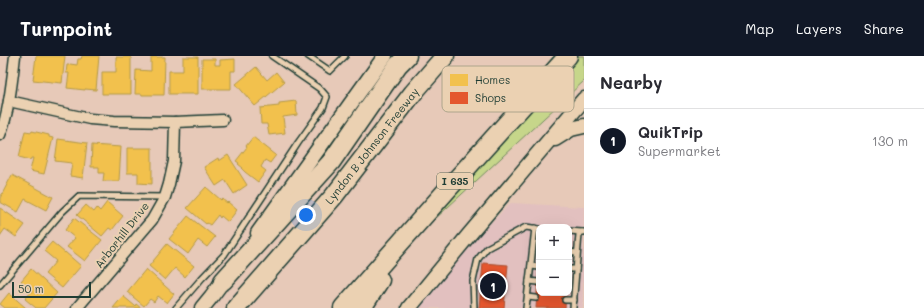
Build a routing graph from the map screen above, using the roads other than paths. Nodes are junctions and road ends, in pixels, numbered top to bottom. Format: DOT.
graph roads {
  1 [pos="15,56"];
  2 [pos="272,56"];
  3 [pos="308,56"];
  4 [pos="345,56"];
  5 [pos="385,56"];
  6 [pos="407,56"];
  7 [pos="445,56"];
  8 [pos="568,56"];
  9 [pos="559,66"];
  10 [pos="583,100"];
  11 [pos="9,101"];
  12 [pos="574,111"];
  13 [pos="516,112"];
  14 [pos="573,112"];
  15 [pos="223,120"];
  16 [pos="175,122"];
  17 [pos="584,126"];
  18 [pos="0,135"];
  19 [pos="542,148"];
  20 [pos="165,197"];
  21 [pos="417,223"];
  22 [pos="536,228"];
  23 [pos="572,231"];
  24 [pos="536,232"];
  25 [pos="583,232"];
  26 [pos="532,250"];
  27 [pos="536,251"];
  28 [pos="572,252"];
  29 [pos="577,253"];
  30 [pos="531,266"];
  31 [pos="536,267"];
  32 [pos="572,268"];
  33 [pos="576,269"];
  34 [pos="223,281"];
  35 [pos="529,281"];
  36 [pos="536,282"];
  37 [pos="0,285"];
  38 [pos="572,285"];
  39 [pos="528,297"];
  40 [pos="536,298"];
  41 [pos="565,300"];
  42 [pos="574,300"];
  43 [pos="78,308"];
  44 [pos="176,308"];
  45 [pos="202,308"];
  46 [pos="236,308"];
  47 [pos="344,308"];
  48 [pos="362,308"];
  49 [pos="409,308"];
  50 [pos="474,308"];
  51 [pos="526,308"];
  52 [pos="573,308"];
  1 -- 11 [label="street"];
  2 -- 44 [label="lane"];
  3 -- 4 [label="lane"];
  5 -- 34 [label="main road"];
  6 -- 34 [label="highway"];
  7 -- 46 [label="highway, Lyndon B Johnson Freeway"];
  8 -- 9 [label="highway, I 635"];
  10 -- 12 [label="main road"];
  11 -- 16 [label="street"];
  11 -- 18 [label="street"];
  13 -- 21 [label="highway, I 635"];
  14 -- 19 [label="main road"];
  15 -- 16 [label="street"];
  16 -- 20 [label="street, Arborhill Drive"];
  17 -- 19 [label="main road"];
  19 -- 49 [label="main road"];
  20 -- 37 [label="lane"];
  20 -- 43 [label="street, Arborhill Drive"];
  21 -- 47 [label="highway, I 635"];
  21 -- 48 [label="highway"];
  22 -- 50 [label="lane"];
  23 -- 25 [label="lane"];
  24 -- 26 [label="lane"];
  25 -- 29 [label="lane"];
  26 -- 27 [label="lane"];
  26 -- 30 [label="lane"];
  28 -- 29 [label="lane"];
  29 -- 33 [label="lane"];
  30 -- 31 [label="lane"];
  30 -- 35 [label="lane"];
  32 -- 33 [label="lane"];
  33 -- 38 [label="lane"];
  34 -- 45 [label="main road"];
  35 -- 36 [label="lane"];
  35 -- 39 [label="lane"];
  38 -- 42 [label="lane"];
  39 -- 40 [label="lane"];
  39 -- 51 [label="lane"];
  41 -- 42 [label="lane"];
  42 -- 52 [label="lane"];
}
